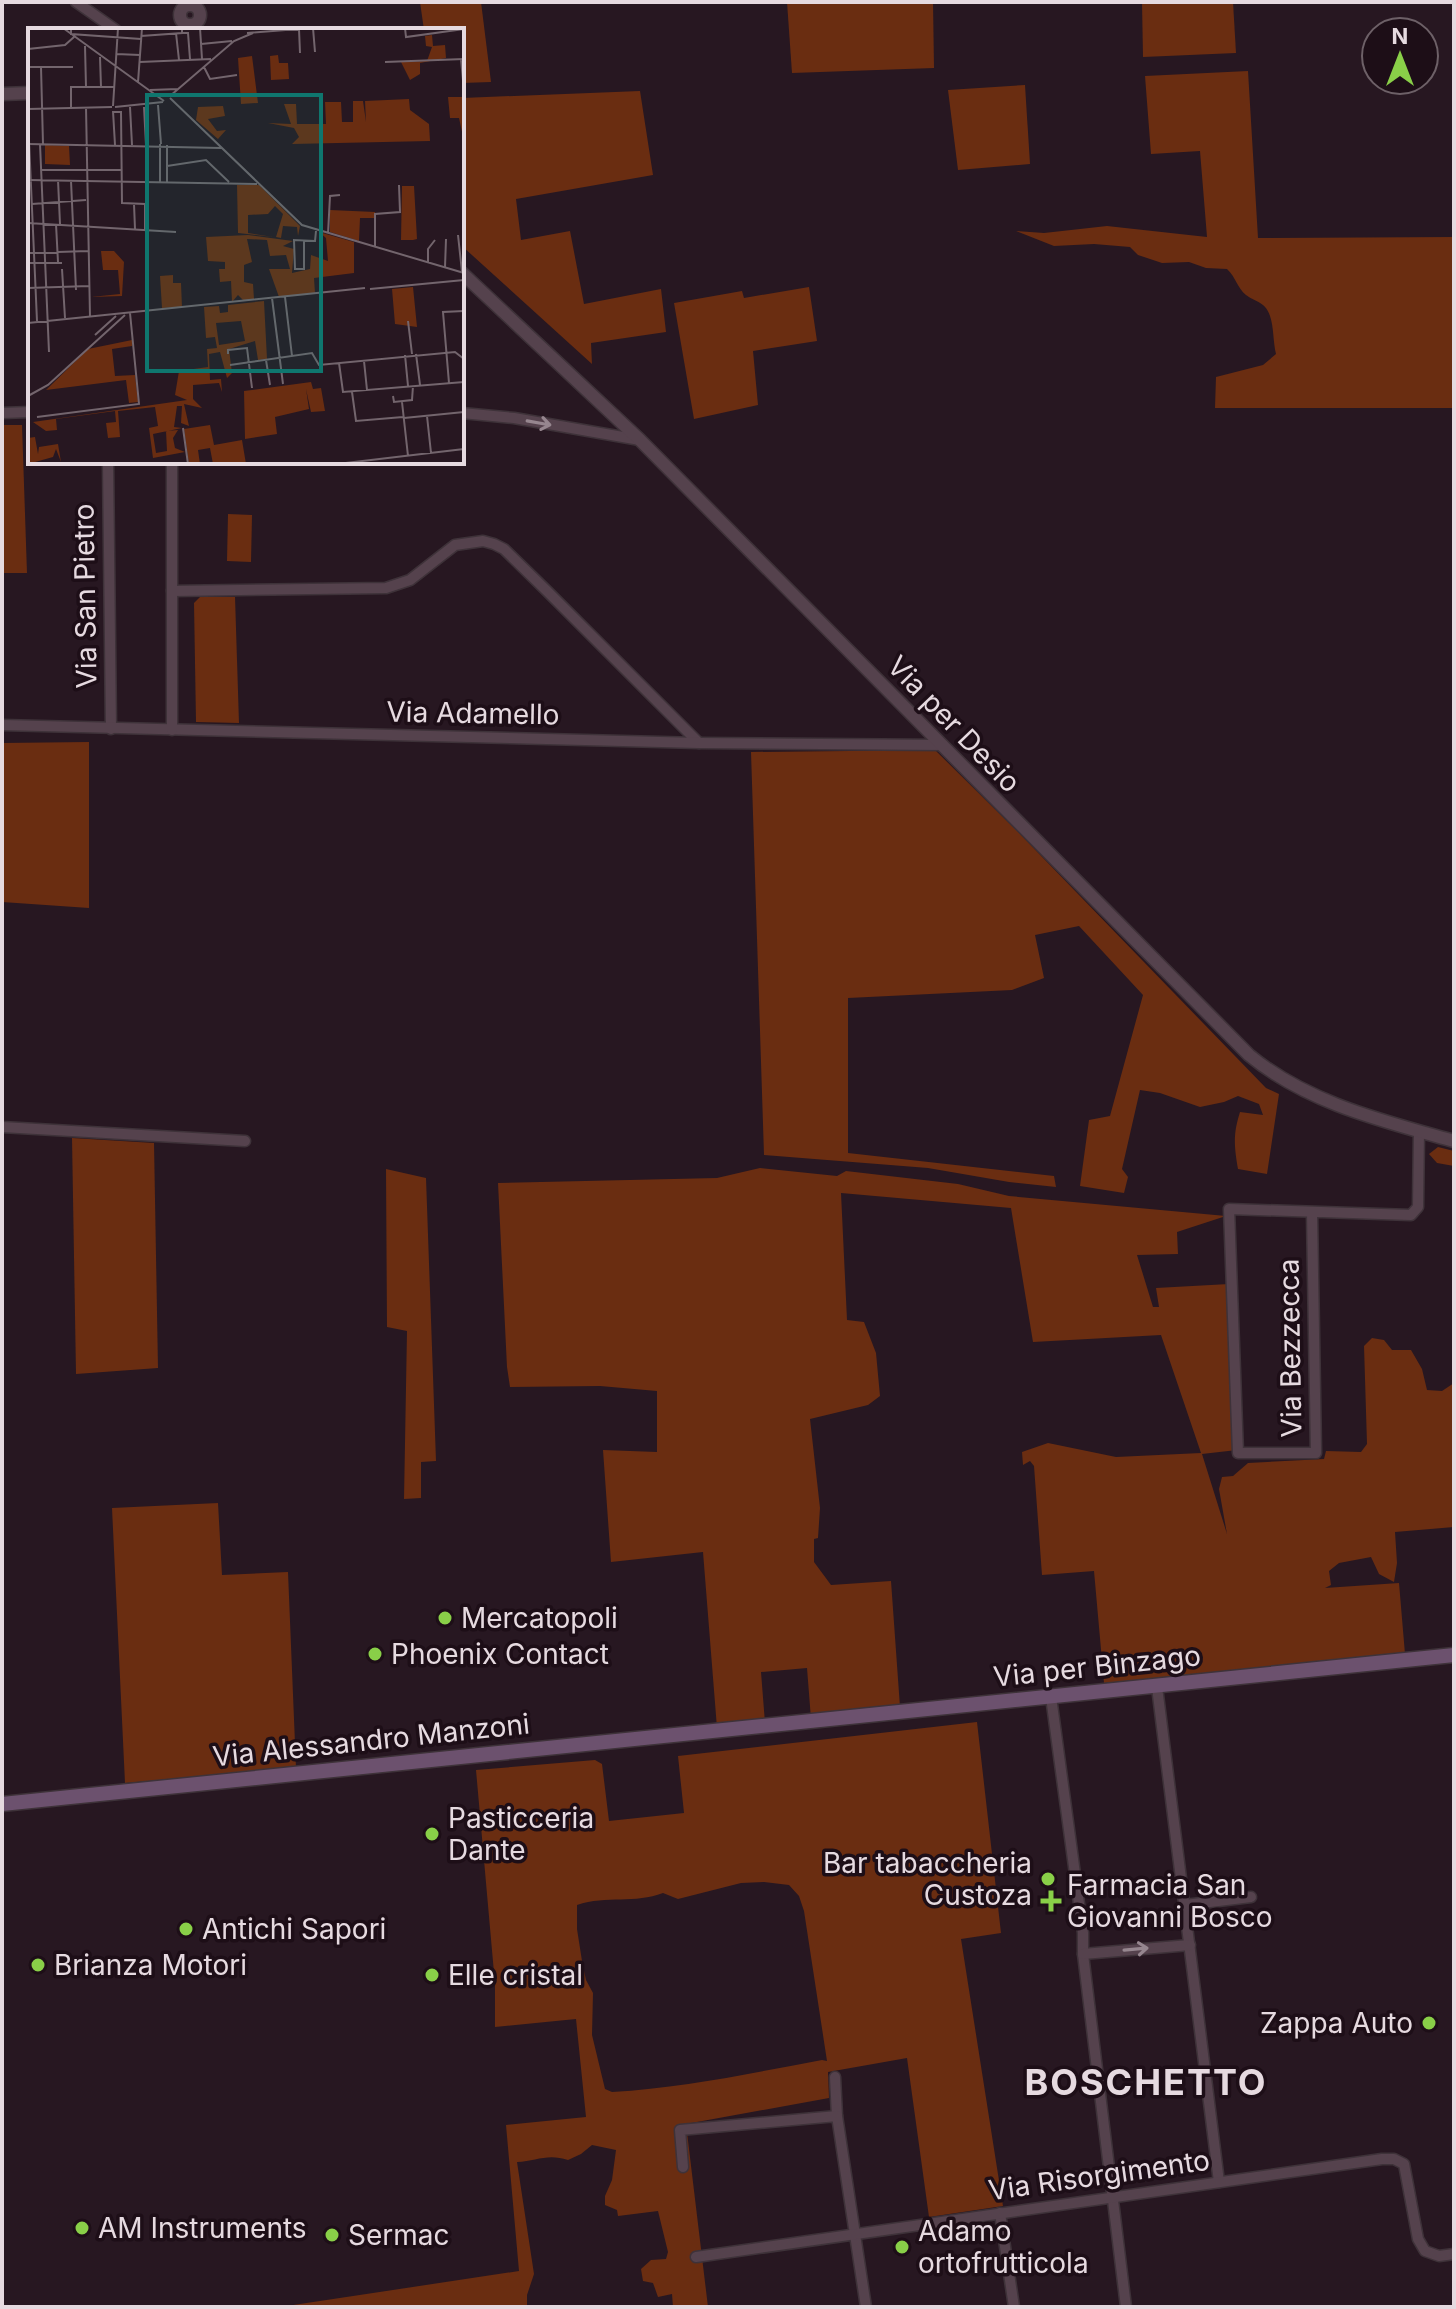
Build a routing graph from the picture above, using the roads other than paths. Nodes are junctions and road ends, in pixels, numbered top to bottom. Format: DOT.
graph roads {
  1 [pos="76,2"];
  2 [pos="199,4"];
  3 [pos="181,21"];
  4 [pos="201,26"];
  5 [pos="113,28"];
  6 [pos="172,28"];
  7 [pos="28,93"];
  8 [pos="2,94"];
  9 [pos="464,275"];
  10 [pos="28,412"];
  11 [pos="2,413"];
  12 [pos="464,413"];
  13 [pos="640,440"];
  14 [pos="108,464"];
  15 [pos="172,464"];
  16 [pos="172,591"];
  17 [pos="2,725"];
  18 [pos="111,729"];
  19 [pos="172,730"];
  20 [pos="699,743"];
  21 [pos="943,745"];
  22 [pos="2,1127"];
  23 [pos="1419,1131"];
  24 [pos="245,1141"];
  25 [pos="1454,1141"];
  26 [pos="1312,1213"];
  27 [pos="1454,1655"];
  28 [pos="1157,1687"];
  29 [pos="1051,1697"];
  30 [pos="746,1730"];
  31 [pos="2,1804"];
  32 [pos="1251,1897"];
  33 [pos="1185,1905"];
  34 [pos="1190,1945"];
  35 [pos="1083,1954"];
  36 [pos="835,2077"];
  37 [pos="837,2116"];
  38 [pos="683,2167"];
  39 [pos="1219,2182"];
  40 [pos="1113,2197"];
  41 [pos="1000,2213"];
  42 [pos="856,2234"];
  43 [pos="1454,2254"];
  44 [pos="696,2257"];
  45 [pos="866,2307"];
  46 [pos="1014,2307"];
  47 [pos="1126,2307"];
  1 -- 5 [label="street"];
  2 -- 3 [label="street"];
  2 -- 4 [label="street"];
  3 -- 4 [label="street"];
  3 -- 6 [label="street"];
  7 -- 8 [label="street"];
  9 -- 13 [label="street, Via per Desio"];
  10 -- 11 [label="street"];
  12 -- 13 [label="street, one-way"];
  13 -- 21 [label="street, Via per Desio"];
  14 -- 18 [label="street, Via San Pietro"];
  15 -- 16 [label="street"];
  16 -- 19 [label="street"];
  16 -- 20 [label="street"];
  17 -- 18 [label="street, Via Adamello"];
  18 -- 19 [label="street, Via Adamello"];
  19 -- 20 [label="street, Via Adamello"];
  20 -- 21 [label="street, Via Adamello"];
  21 -- 23 [label="street, Via per Desio"];
  22 -- 24 [label="street"];
  23 -- 25 [label="street, Via per Desio"];
  23 -- 26 [label="street"];
  26 -- 26 [label="street, Via Bezzecca"];
  27 -- 28 [label="main road, Via per Binzago"];
  28 -- 29 [label="main road, Via per Binzago"];
  28 -- 33 [label="street"];
  29 -- 30 [label="main road, Via per Binzago"];
  29 -- 35 [label="street"];
  30 -- 31 [label="main road, Via Alessandro Manzoni"];
  32 -- 33 [label="street"];
  33 -- 34 [label="street"];
  35 -- 34 [label="street, one-way"];
  34 -- 39 [label="street"];
  35 -- 40 [label="street"];
  36 -- 37 [label="street"];
  37 -- 38 [label="street"];
  37 -- 42 [label="street"];
  39 -- 40 [label="street, Via Risorgimento"];
  39 -- 43 [label="street, Via Risorgimento"];
  40 -- 41 [label="street, Via Risorgimento"];
  40 -- 47 [label="street"];
  41 -- 42 [label="street, Via Risorgimento"];
  41 -- 46 [label="street"];
  42 -- 44 [label="street, Via Risorgimento"];
  42 -- 45 [label="street"];
}
